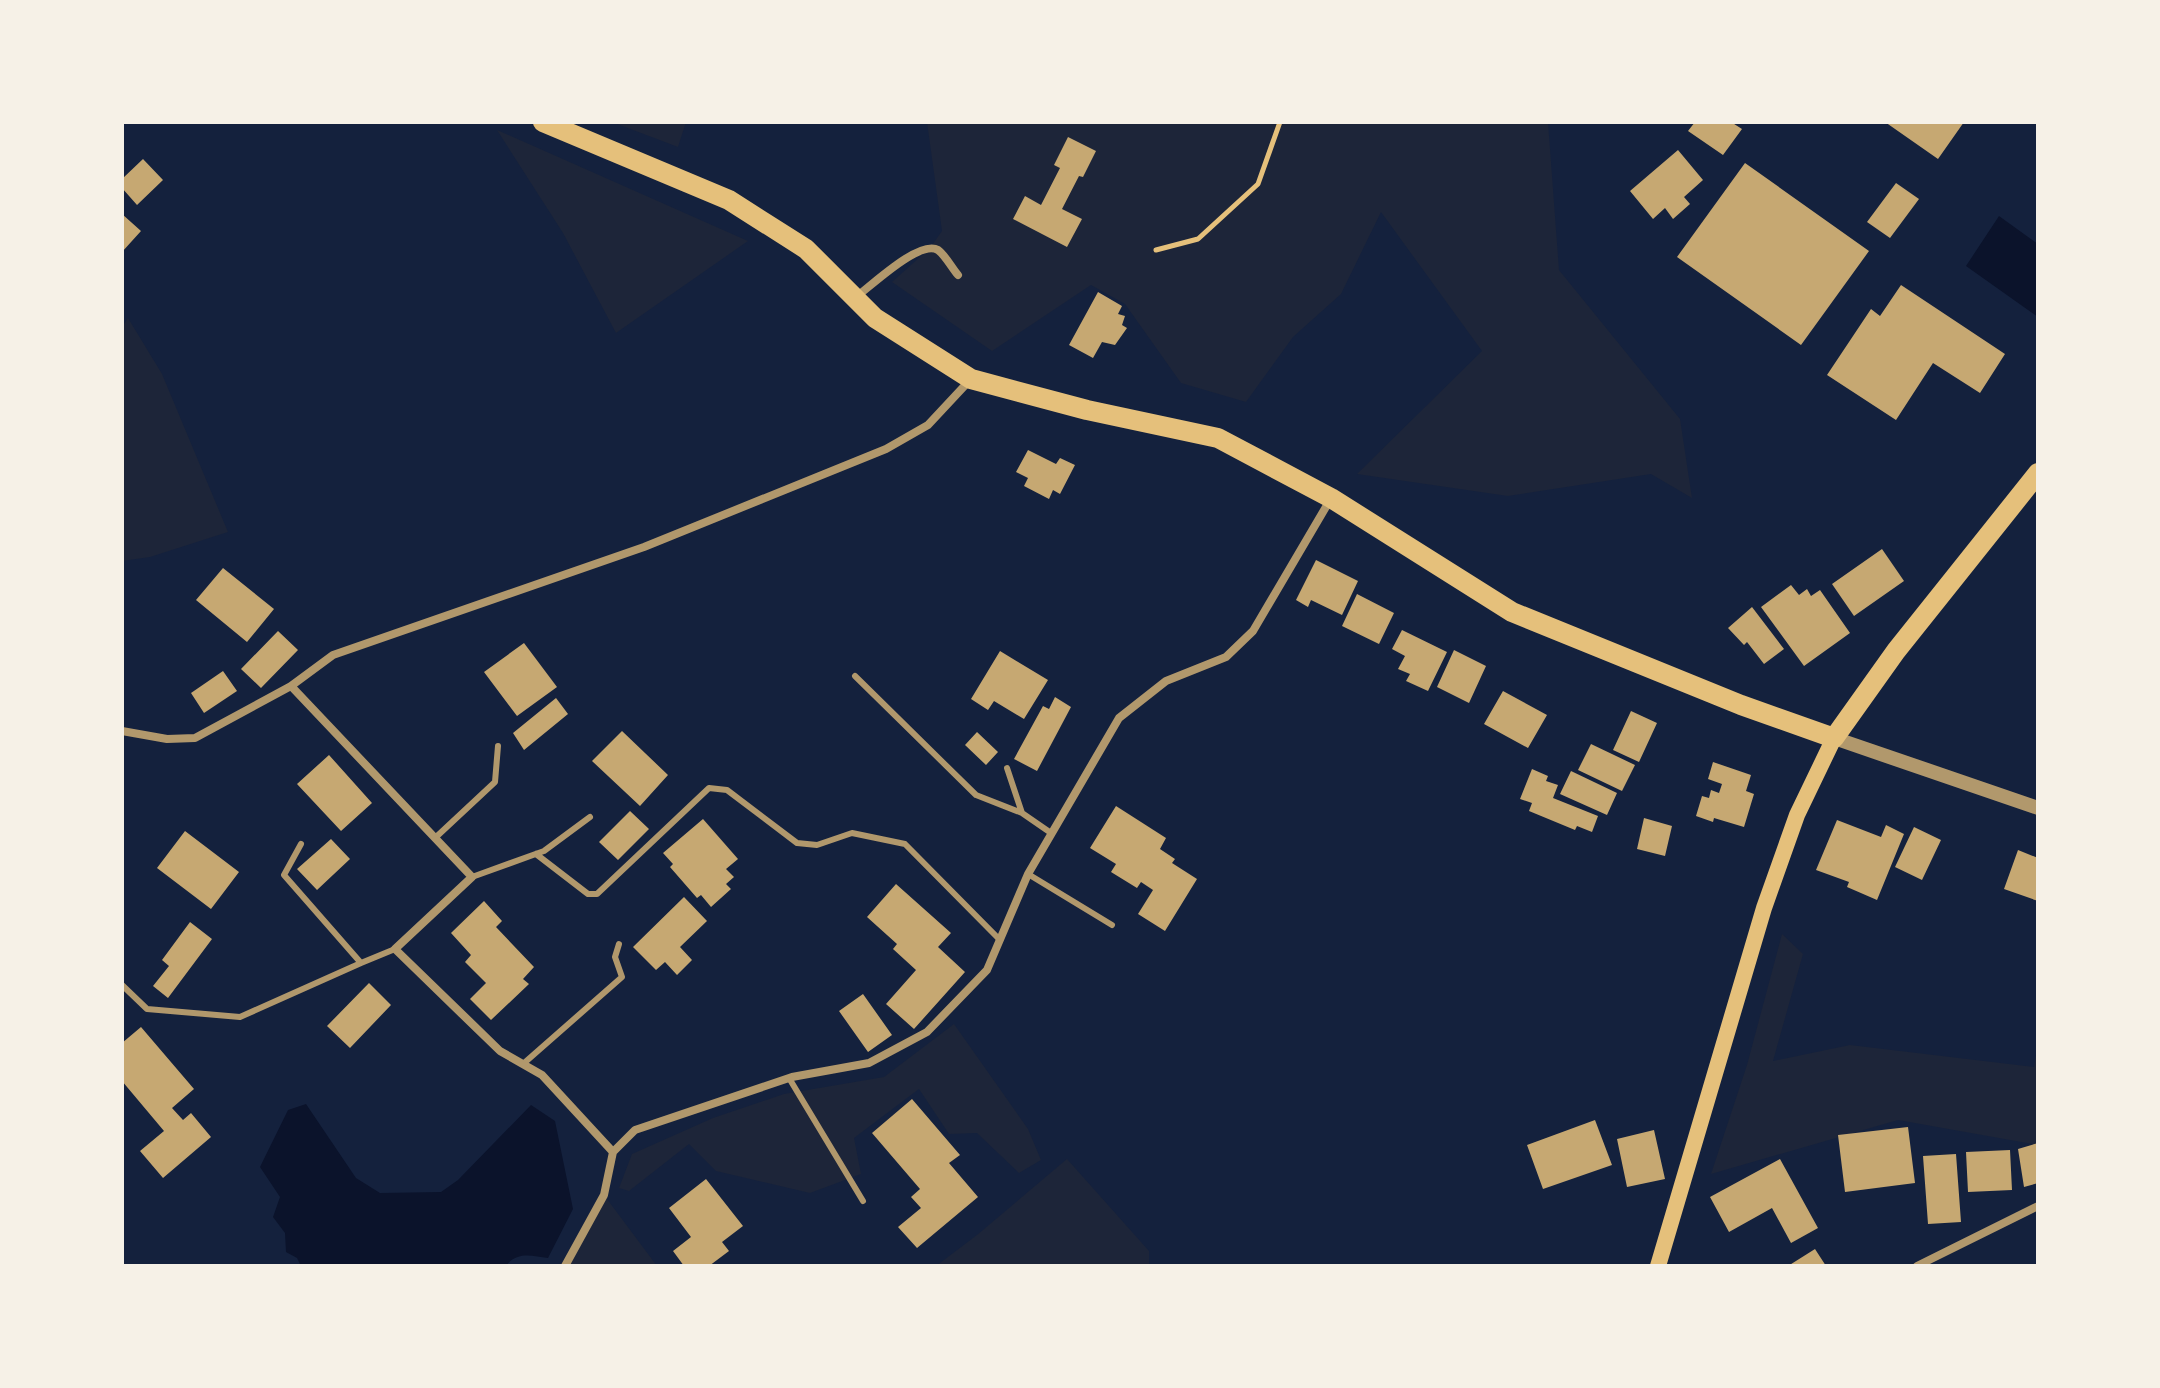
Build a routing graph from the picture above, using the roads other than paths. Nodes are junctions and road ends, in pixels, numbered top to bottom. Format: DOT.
graph roads {
  1 [pos="543,122"];
  2 [pos="958,275"];
  3 [pos="856,298"];
  4 [pos="971,379"];
  5 [pos="2038,473"];
  6 [pos="1331,498"];
  7 [pos="855,676"];
  8 [pos="291,686"];
  9 [pos="122,731"];
  10 [pos="1834,738"];
  11 [pos="498,746"];
  12 [pos="1007,768"];
  13 [pos="2038,808"];
  14 [pos="1022,813"];
  15 [pos="590,817"];
  16 [pos="1051,833"];
  17 [pos="435,838"];
  18 [pos="301,844"];
  19 [pos="536,854"];
  20 [pos="1028,874"];
  21 [pos="472,877"];
  22 [pos="1112,925"];
  23 [pos="1000,940"];
  24 [pos="619,944"];
  25 [pos="395,949"];
  26 [pos="361,963"];
  27 [pos="123,988"];
  28 [pos="523,1064"];
  29 [pos="789,1078"];
  30 [pos="613,1152"];
  31 [pos="863,1201"];
  32 [pos="2038,1206"];
  33 [pos="565,1266"];
  34 [pos="1658,1266"];
  35 [pos="1917,1266"];
  1 -- 3 [label="main road"];
  2 -- 3 [label="street"];
  3 -- 4 [label="main road"];
  4 -- 6 [label="main road"];
  4 -- 8 [label="street"];
  5 -- 10 [label="main road"];
  6 -- 10 [label="main road"];
  6 -- 16 [label="street"];
  7 -- 14 [label="lane"];
  8 -- 9 [label="street"];
  8 -- 17 [label="street"];
  10 -- 13 [label="street"];
  10 -- 34 [label="main road"];
  11 -- 17 [label="lane"];
  12 -- 14 [label="lane"];
  14 -- 16 [label="lane"];
  15 -- 19 [label="lane"];
  16 -- 20 [label="street"];
  17 -- 21 [label="street"];
  18 -- 26 [label="lane"];
  19 -- 21 [label="lane"];
  19 -- 23 [label="lane"];
  20 -- 22 [label="lane"];
  20 -- 23 [label="street"];
  21 -- 25 [label="street"];
  23 -- 29 [label="street"];
  24 -- 28 [label="lane"];
  25 -- 26 [label="lane"];
  25 -- 28 [label="street"];
  26 -- 27 [label="lane"];
  28 -- 30 [label="street"];
  29 -- 30 [label="street"];
  29 -- 31 [label="lane"];
  30 -- 33 [label="street"];
  32 -- 35 [label="street"];
}
